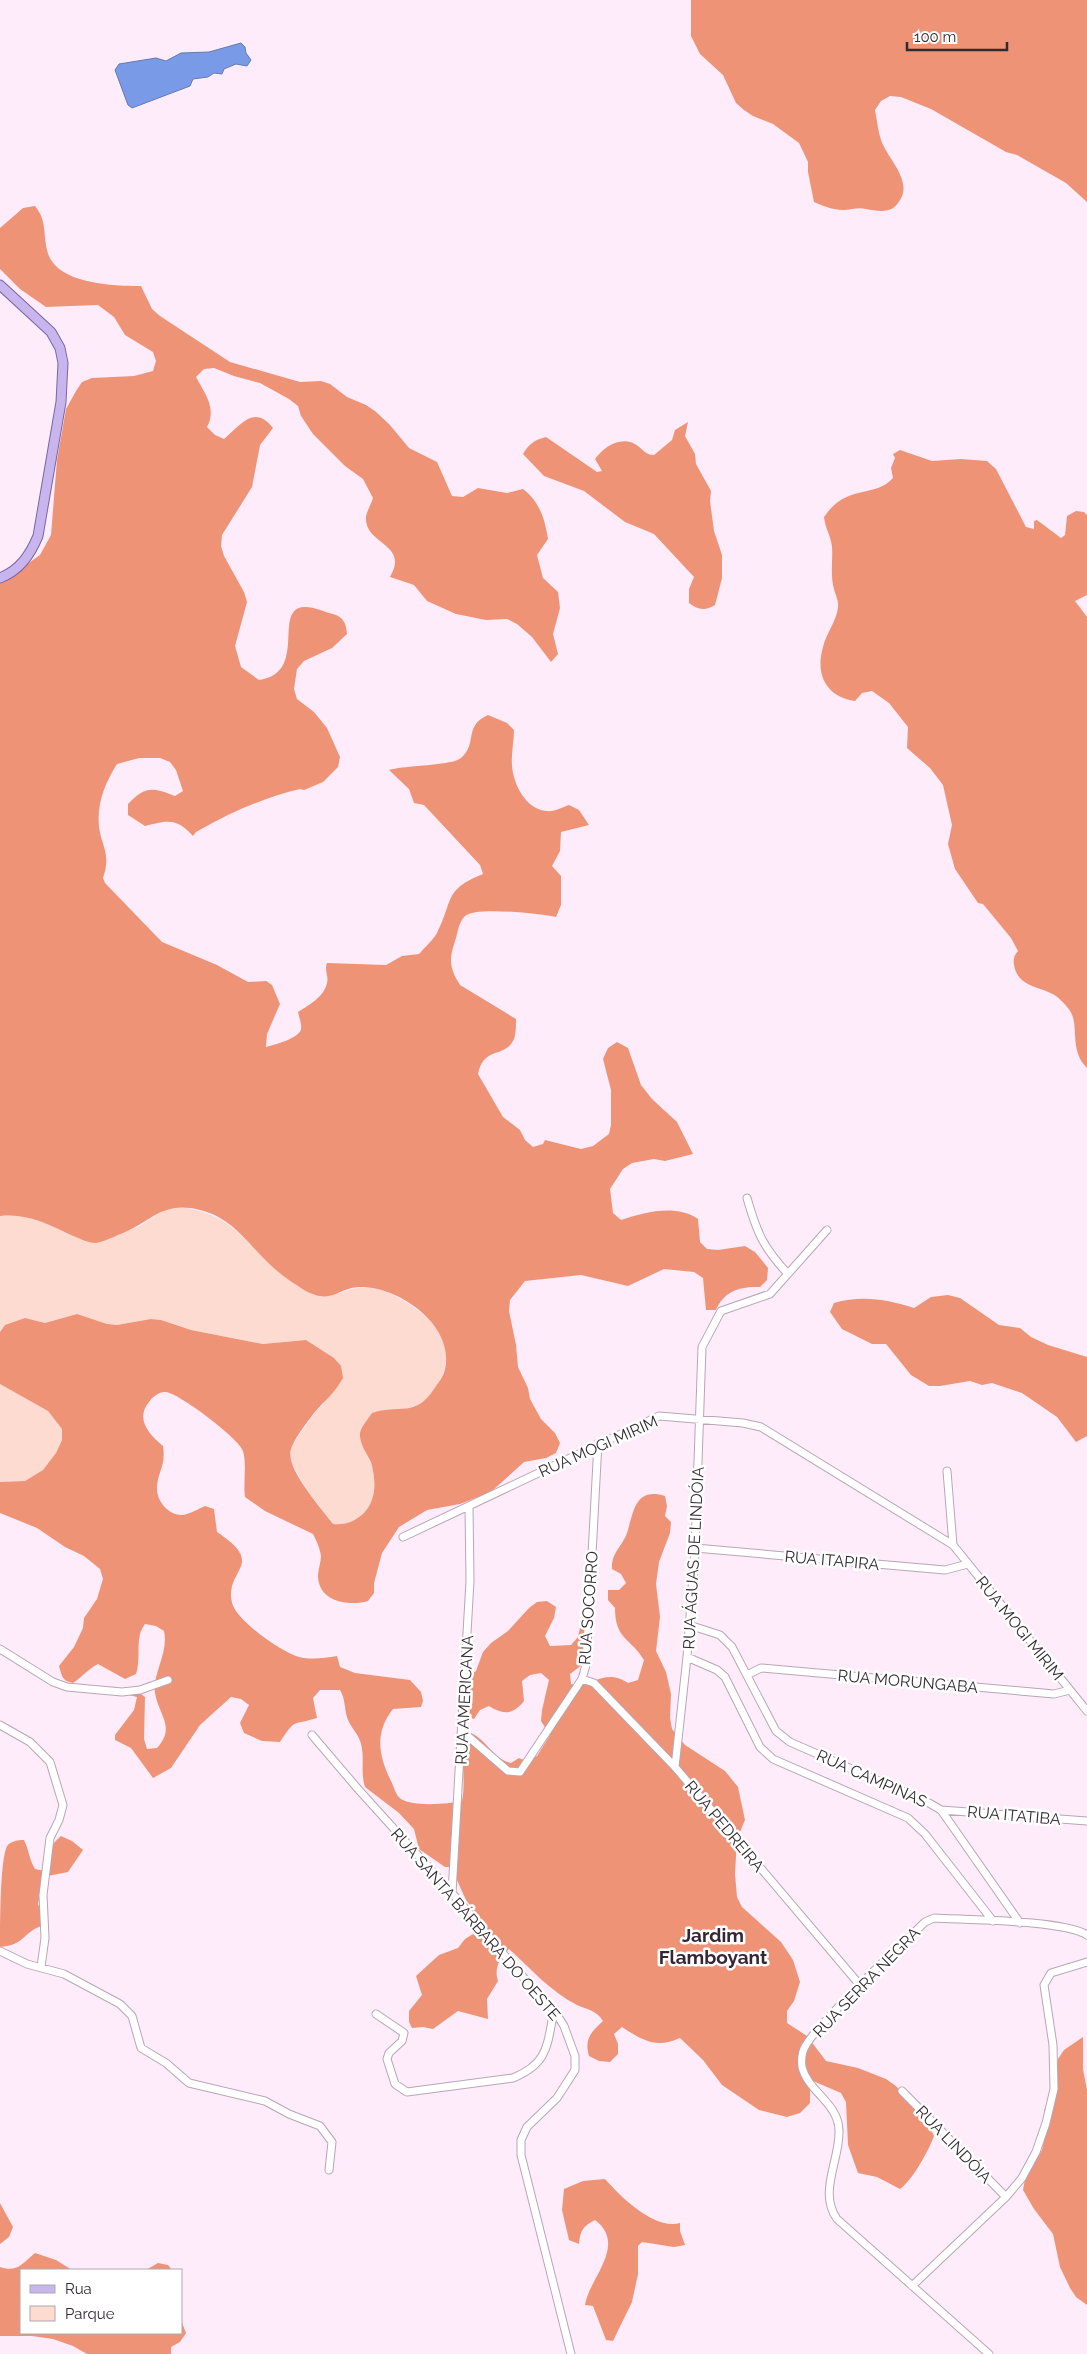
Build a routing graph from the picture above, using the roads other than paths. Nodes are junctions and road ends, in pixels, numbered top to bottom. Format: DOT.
graph roads {
  1 [pos="0,285"];
  2 [pos="0,578"];
  3 [pos="747,1198"];
  4 [pos="827,1230"];
  5 [pos="788,1274"];
  6 [pos="700,1419"];
  7 [pos="598,1443"];
  8 [pos="947,1471"];
  9 [pos="469,1506"];
  10 [pos="404,1537"];
  11 [pos="952,1545"];
  12 [pos="695,1548"];
  13 [pos="968,1564"];
  14 [pos="689,1625"];
  15 [pos="0,1648"];
  16 [pos="687,1656"];
  17 [pos="747,1675"];
  18 [pos="582,1679"];
  19 [pos="168,1680"];
  20 [pos="1070,1690"];
  21 [pos="1087,1711"];
  22 [pos="0,1725"];
  23 [pos="463,1732"];
  24 [pos="312,1735"];
  25 [pos="675,1767"];
  26 [pos="941,1810"];
  27 [pos="1087,1821"];
  28 [pos="452,1893"];
  29 [pos="993,1921"];
  30 [pos="1020,1923"];
  31 [pos="1087,1935"];
  32 [pos="0,1951"];
  33 [pos="1087,1962"];
  34 [pos="41,1967"];
  35 [pos="859,1984"];
  36 [pos="554,2010"];
  37 [pos="376,2014"];
  38 [pos="902,2091"];
  39 [pos="329,2170"];
  40 [pos="1006,2197"];
  41 [pos="912,2286"];
  42 [pos="571,2354"];
  43 [pos="989,2354"];
  1 -- 2 [label="main road"];
  3 -- 5 [label="street"];
  4 -- 5 [label="street"];
  5 -- 6 [label="street, RUA ÁGUAS DE LINDÓIA"];
  6 -- 7 [label="street, RUA MOGI MIRIM"];
  6 -- 11 [label="street, RUA MOGI MIRIM"];
  6 -- 12 [label="street, RUA ÁGUAS DE LINDÓIA"];
  7 -- 9 [label="street, RUA MOGI MIRIM"];
  7 -- 18 [label="street, RUA SOCORRO"];
  8 -- 11 [label="street"];
  9 -- 10 [label="street, RUA MOGI MIRIM"];
  9 -- 23 [label="street, RUA AMERICANA"];
  11 -- 13 [label="street, RUA MOGI MIRIM"];
  12 -- 13 [label="street, RUA ITAPIRA"];
  12 -- 14 [label="street, RUA ÁGUAS DE LINDÓIA"];
  13 -- 20 [label="street, RUA MOGI MIRIM"];
  14 -- 16 [label="street, RUA ÁGUAS DE LINDÓIA"];
  14 -- 17 [label="street, RUA CAMPINAS"];
  15 -- 19 [label="street"];
  16 -- 25 [label="street, RUA ÁGUAS DE LINDÓIA"];
  16 -- 29 [label="street, RUA CAMPINAS"];
  17 -- 20 [label="street, RUA MORUNGABA"];
  17 -- 26 [label="street, RUA CAMPINAS"];
  18 -- 23 [label="street, RUA SOCORRO"];
  18 -- 25 [label="street, RUA PEDREIRA"];
  20 -- 21 [label="street, RUA MOGI MIRIM"];
  22 -- 34 [label="street"];
  23 -- 28 [label="street, RUA AMERICANA"];
  24 -- 28 [label="street, RUA SANTA BÁRBARA DO OESTE"];
  25 -- 35 [label="street, RUA PEDREIRA"];
  26 -- 27 [label="street, RUA ITATIBA"];
  26 -- 30 [label="street, RUA CAMPINAS"];
  28 -- 36 [label="street, RUA SANTA BÁRBARA DO OESTE"];
  29 -- 30 [label="street, RUA SERRA NEGRA"];
  29 -- 35 [label="street, RUA SERRA NEGRA"];
  30 -- 31 [label="street"];
  32 -- 34 [label="street"];
  33 -- 40 [label="street"];
  34 -- 39 [label="street"];
  35 -- 41 [label="street, RUA SERRA NEGRA"];
  36 -- 37 [label="street"];
  36 -- 42 [label="street, RUA SANTA BÁRBARA DO OESTE"];
  38 -- 40 [label="street, RUA LINDÓIA"];
  40 -- 41 [label="street"];
  41 -- 43 [label="street, RUA SERRA NEGRA"];
}
